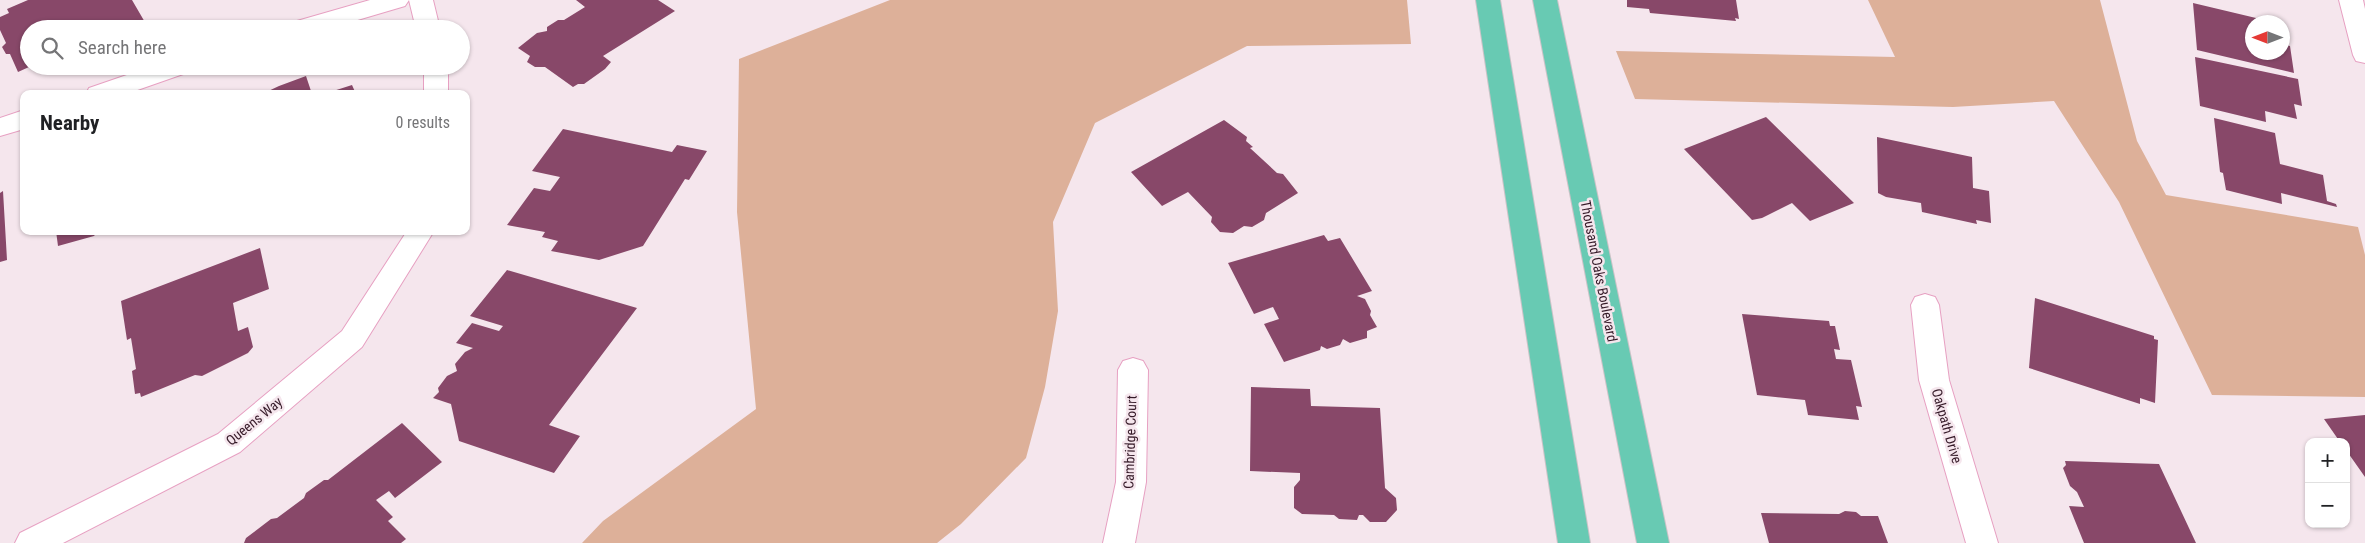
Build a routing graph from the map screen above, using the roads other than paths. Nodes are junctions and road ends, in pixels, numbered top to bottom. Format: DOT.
graph roads {
  1 [pos="397,0"];
  2 [pos="421,0"];
  3 [pos="1488,0"];
  4 [pos="1545,0"];
  5 [pos="2351,0"];
  6 [pos="329,20"];
  7 [pos="426,20"];
  8 [pos="2365,55"];
  9 [pos="154,75"];
  10 [pos="436,75"];
  11 [pos="110,90"];
  12 [pos="436,90"];
  13 [pos="20,120"];
  14 [pos="0,127"];
  15 [pos="417,235"];
  16 [pos="1926,305"];
  17 [pos="1133,370"];
  18 [pos="31,543"];
  19 [pos="1119,543"];
  20 [pos="1574,543"];
  21 [pos="1653,543"];
  22 [pos="1982,543"];
  1 -- 6 [label="street"];
  2 -- 7 [label="street"];
  3 -- 20 [label="main road"];
  4 -- 21 [label="main road, Thousand Oaks Boulevard"];
  5 -- 8 [label="street"];
  9 -- 11 [label="street"];
  10 -- 12 [label="street"];
  13 -- 14 [label="street"];
  15 -- 18 [label="street, Queens Way"];
  16 -- 22 [label="street, Oakpath Drive"];
  17 -- 19 [label="street, Cambridge Court"];
}
